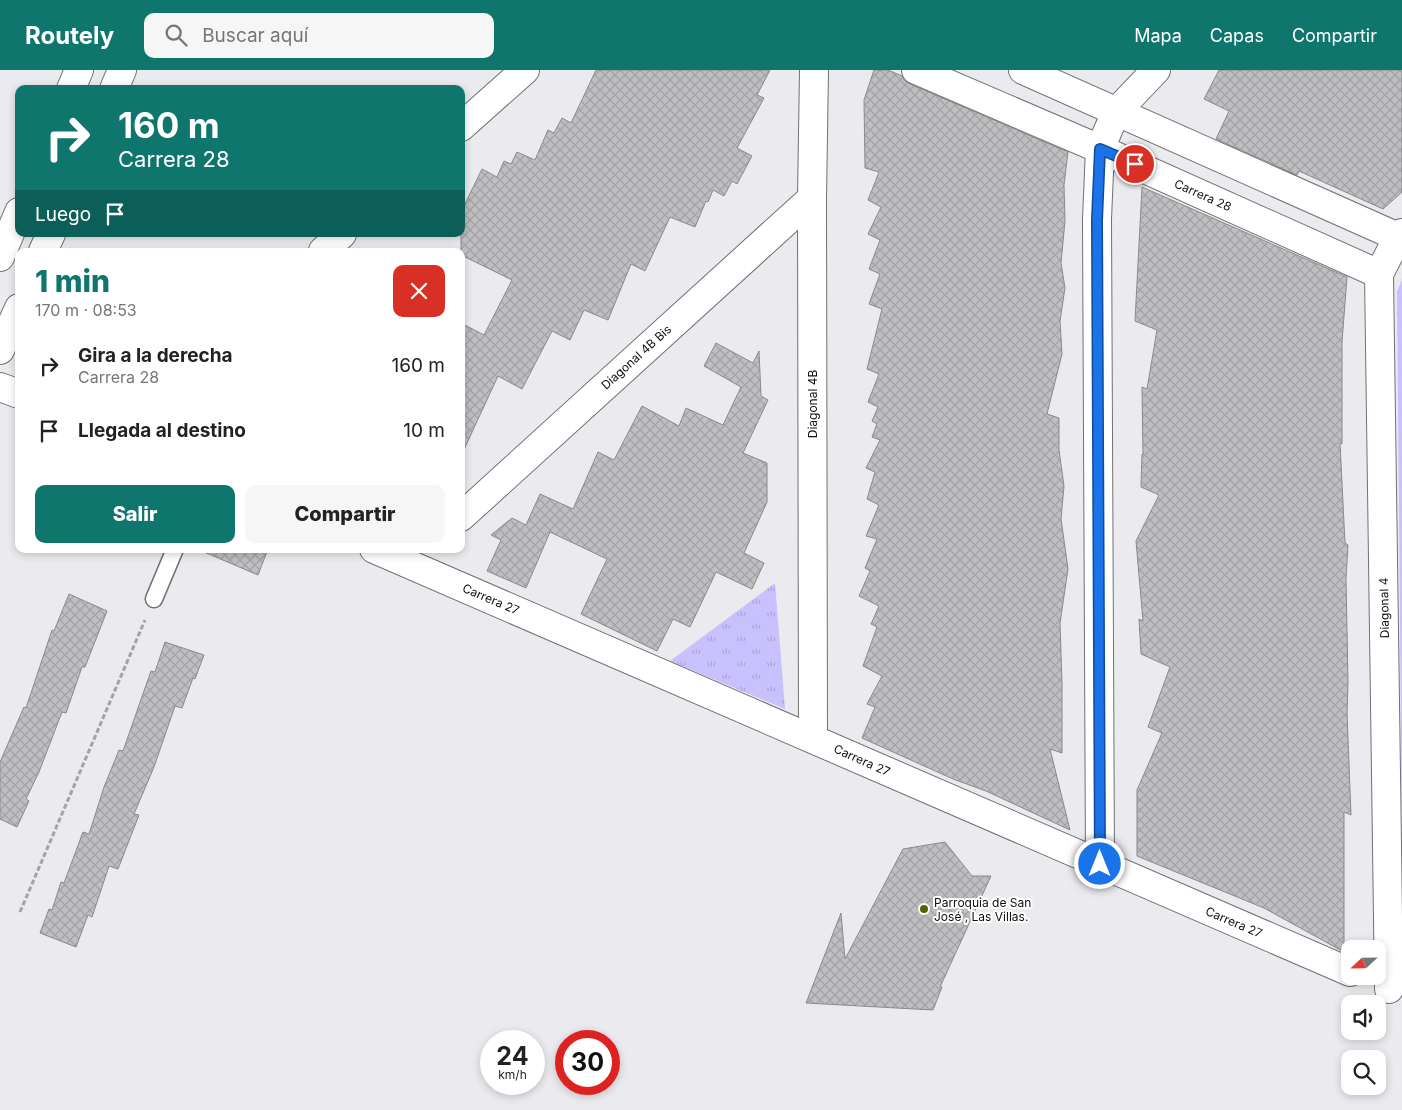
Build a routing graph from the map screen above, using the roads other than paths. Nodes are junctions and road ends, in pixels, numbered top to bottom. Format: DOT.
graph roads {
  1 [pos="79,70"];
  2 [pos="122,70"];
  3 [pos="525,70"];
  4 [pos="814,70"];
  5 [pos="916,70"];
  6 [pos="1023,70"];
  7 [pos="1156,70"];
  8 [pos="73,85"];
  9 [pos="116,85"];
  10 [pos="1116,112"];
  11 [pos="465,123"];
  12 [pos="1100,149"];
  13 [pos="812,198"];
  14 [pos="15,221"];
  15 [pos="1400,235"];
  16 [pos="339,237"];
  17 [pos="326,248"];
  18 [pos="0,256"];
  19 [pos="1379,274"];
  20 [pos="15,317"];
  21 [pos="0,350"];
  22 [pos="0,388"];
  23 [pos="15,393"];
  24 [pos="465,513"];
  25 [pos="173,553"];
  26 [pos="399,553"];
  27 [pos="418,556"];
  28 [pos="154,598"];
  29 [pos="813,738"];
  30 [pos="1100,864"];
  31 [pos="1341,968"];
  32 [pos="1382,985"];
  33 [pos="1396,991"];
  1 -- 8 [label="street"];
  2 -- 9 [label="street"];
  3 -- 11 [label="street"];
  4 -- 13 [label="street, Diagonal 4B"];
  5 -- 12 [label="street, Carrera 28"];
  6 -- 10 [label="street"];
  7 -- 10 [label="street"];
  10 -- 12 [label="street"];
  10 -- 15 [label="street"];
  12 -- 19 [label="street, Carrera 28"];
  12 -- 30 [label="street"];
  13 -- 24 [label="street, Diagonal 4B Bis"];
  13 -- 29 [label="street, Diagonal 4B"];
  14 -- 18 [label="street"];
  15 -- 19 [label="street, Diagonal 4"];
  16 -- 17 [label="street"];
  19 -- 33 [label="street, Diagonal 4"];
  20 -- 21 [label="street"];
  22 -- 23 [label="street"];
  25 -- 28 [label="lane"];
  26 -- 27 [label="street, Carrera 27"];
  27 -- 29 [label="street, Carrera 27"];
  29 -- 30 [label="street, Carrera 27"];
  30 -- 31 [label="street, Carrera 27"];
  32 -- 33 [label="street"];
}
